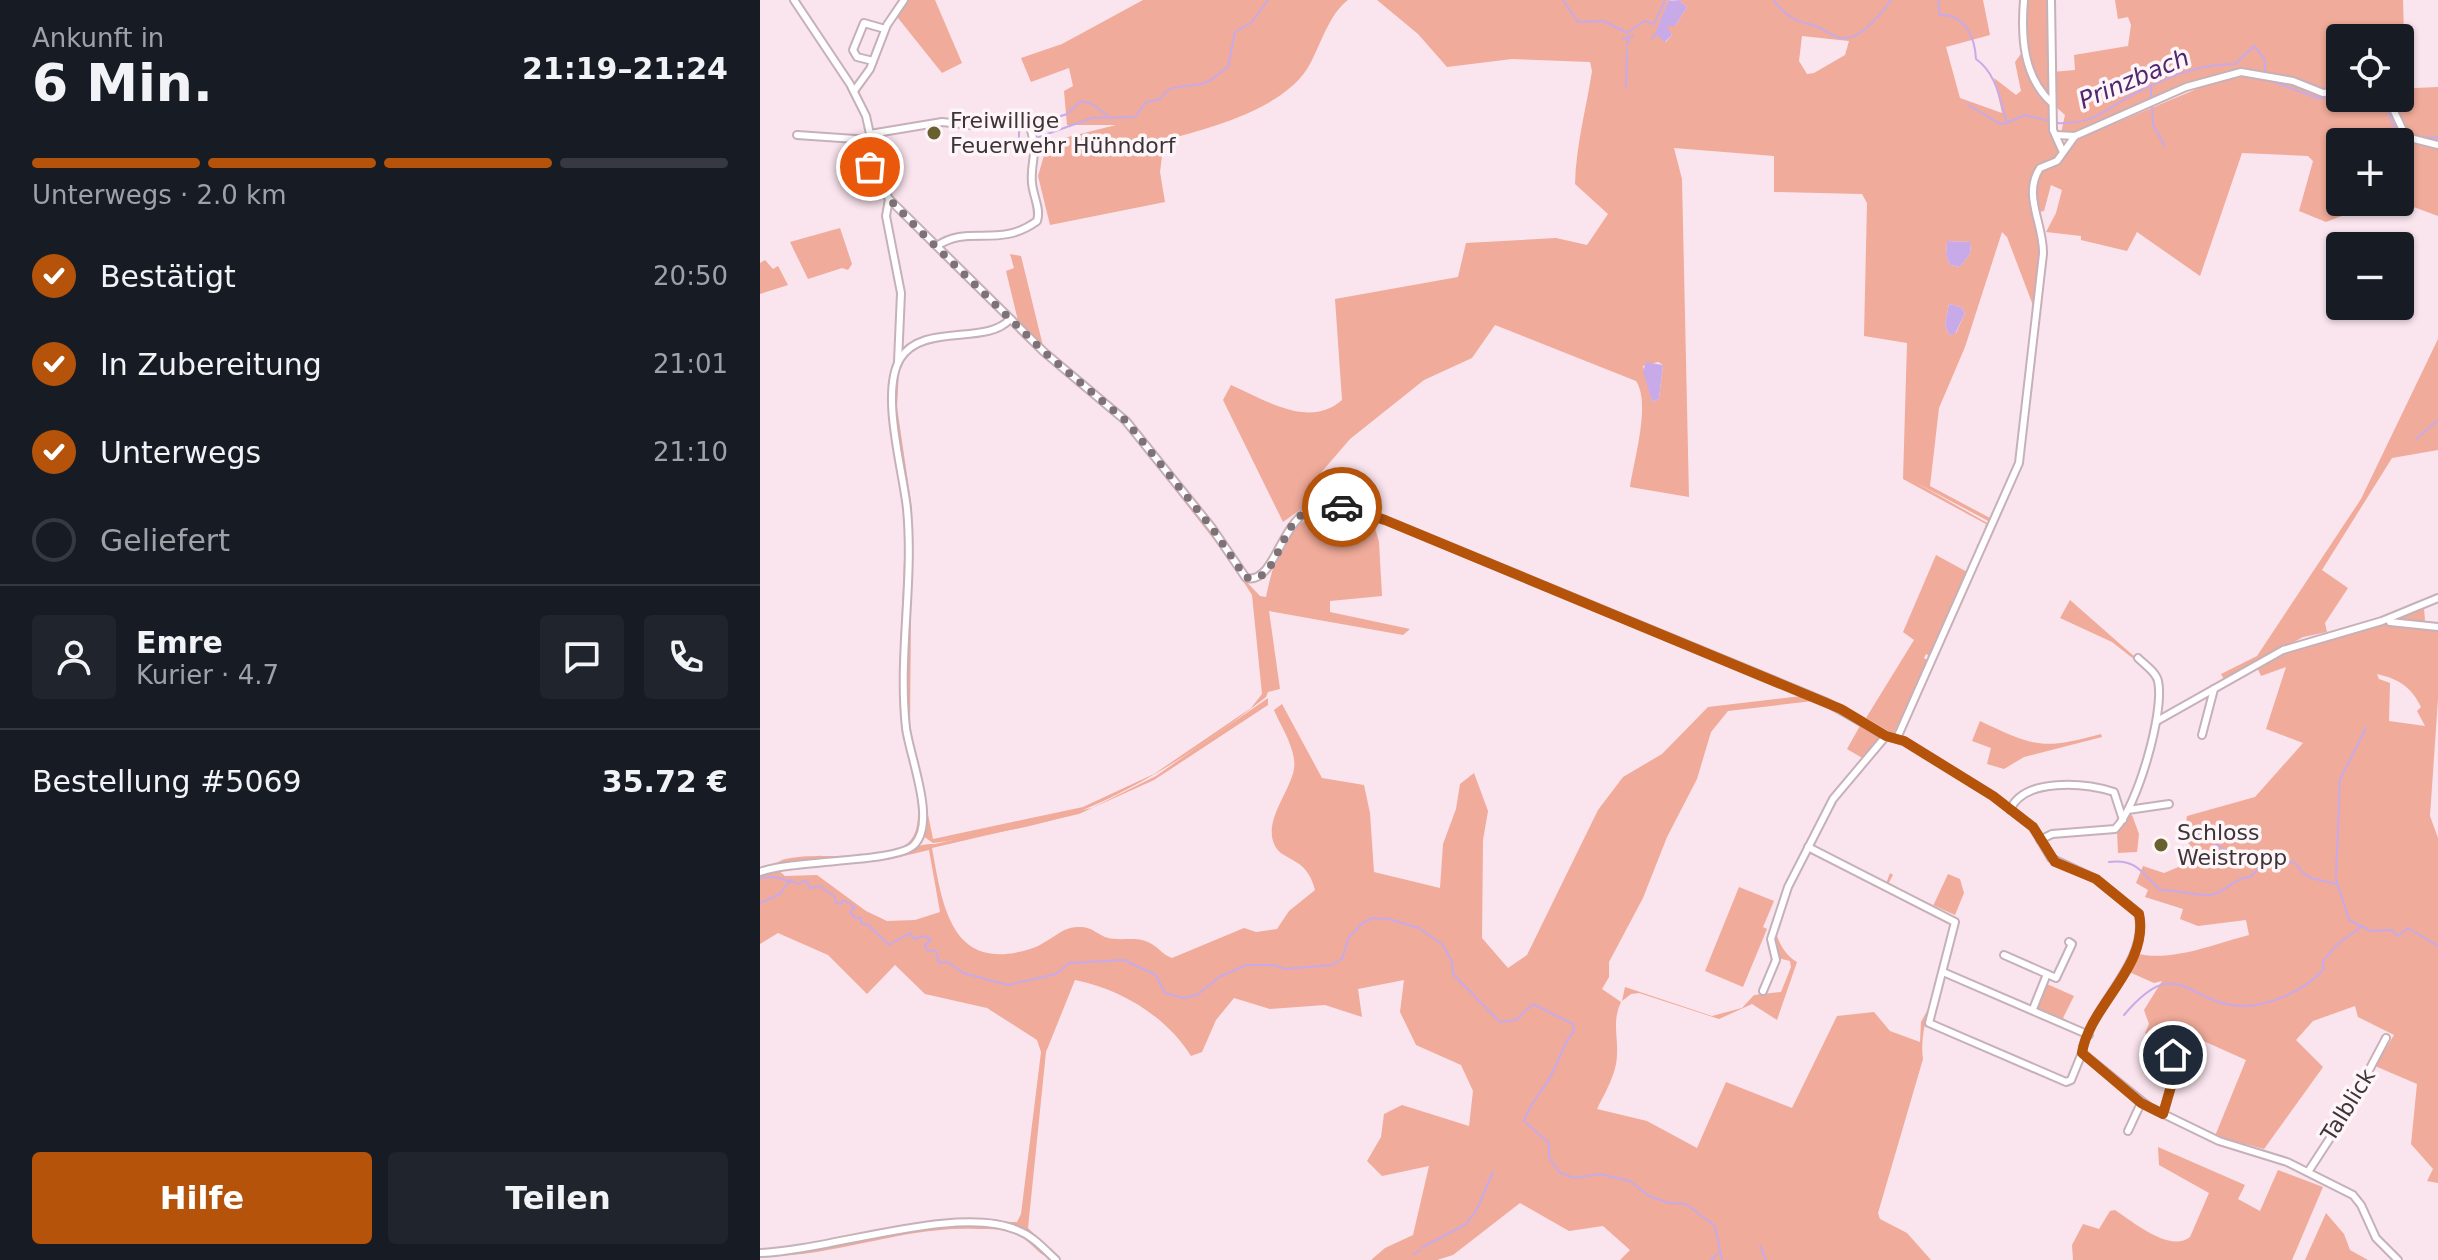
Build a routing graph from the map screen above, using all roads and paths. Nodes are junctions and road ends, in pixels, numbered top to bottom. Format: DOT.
graph roads {
  1 [pos="794,0"];
  2 [pos="904,0"];
  3 [pos="2024,0"];
  4 [pos="2051,0"];
  5 [pos="885,29"];
  6 [pos="873,61"];
  7 [pos="854,91"];
  8 [pos="2326,93"];
  9 [pos="2052,103"];
  10 [pos="2394,112"];
  11 [pos="2054,132"];
  12 [pos="797,135"];
  13 [pos="2075,136"];
  14 [pos="870,137"];
  15 [pos="2438,145"];
  16 [pos="2062,150"];
  17 [pos="889,199"];
  18 [pos="937,246"];
  19 [pos="1010,319"];
  20 [pos="898,362"];
  21 [pos="2438,598"];
  22 [pos="2382,621"];
  23 [pos="2438,627"];
  24 [pos="2138,658"];
  25 [pos="2214,689"];
  26 [pos="2157,721"];
  27 [pos="2202,735"];
  28 [pos="1886,736"];
  29 [pos="1897,738"];
  30 [pos="2013,801"];
  31 [pos="2003,804"];
  32 [pos="2169,804"];
  33 [pos="2010,810"];
  34 [pos="2128,810"];
  35 [pos="2123,820"];
  36 [pos="2040,840"];
  37 [pos="1808,847"];
  38 [pos="760,872"];
  39 [pos="2069,942"];
  40 [pos="2004,955"];
  41 [pos="1943,972"];
  42 [pos="2047,974"];
  43 [pos="1763,991"];
  44 [pos="2033,1009"];
  45 [pos="2089,1035"];
  46 [pos="2386,1038"];
  47 [pos="2166,1048"];
  48 [pos="2082,1053"];
  49 [pos="2141,1103"];
  50 [pos="2163,1114"];
  51 [pos="2128,1131"];
  52 [pos="2308,1172"];
  53 [pos="760,1253"];
  54 [pos="1056,1260"];
  55 [pos="2398,1260"];
  1 -- 7 [label="street"];
  2 -- 5 [label="street"];
  3 -- 9 [label="street"];
  4 -- 9 [label="street"];
  5 -- 6 [label="street"];
  5 -- 6 [label="street"];
  6 -- 7 [label="street"];
  7 -- 14 [label="street"];
  8 -- 13 [label="street"];
  9 -- 11 [label="street"];
  10 -- 15 [label="street"];
  11 -- 13 [label="street"];
  11 -- 16 [label="street"];
  12 -- 14 [label="street"];
  13 -- 16 [label="street"];
  14 -- 17 [label="street"];
  14 -- 18 [label="street"];
  16 -- 29 [label="street"];
  17 -- 18 [label="street"];
  17 -- 20 [label="street"];
  18 -- 19 [label="street"];
  19 -- 20 [label="street"];
  19 -- 28 [label="street"];
  20 -- 38 [label="street"];
  21 -- 22 [label="street"];
  22 -- 23 [label="street"];
  22 -- 25 [label="street"];
  24 -- 26 [label="street"];
  25 -- 26 [label="street"];
  25 -- 27 [label="street"];
  26 -- 34 [label="street"];
  28 -- 29 [label="street"];
  28 -- 37 [label="street"];
  29 -- 31 [label="street"];
  30 -- 31 [label="street"];
  30 -- 33 [label="street"];
  30 -- 35 [label="street"];
  31 -- 33 [label="street"];
  32 -- 34 [label="street"];
  33 -- 36 [label="street"];
  34 -- 35 [label="street"];
  35 -- 36 [label="street"];
  36 -- 45 [label="street"];
  37 -- 41 [label="street"];
  37 -- 43 [label="street"];
  39 -- 42 [label="street"];
  40 -- 42 [label="street"];
  41 -- 44 [label="street"];
  41 -- 48 [label="street"];
  42 -- 44 [label="street"];
  44 -- 45 [label="street"];
  45 -- 48 [label="street"];
  46 -- 52 [label="street, Talblick"];
  47 -- 50 [label="street"];
  48 -- 49 [label="street"];
  49 -- 50 [label="street"];
  49 -- 51 [label="street"];
  50 -- 52 [label="street"];
  52 -- 55 [label="street"];
  53 -- 54 [label="street"];
}
